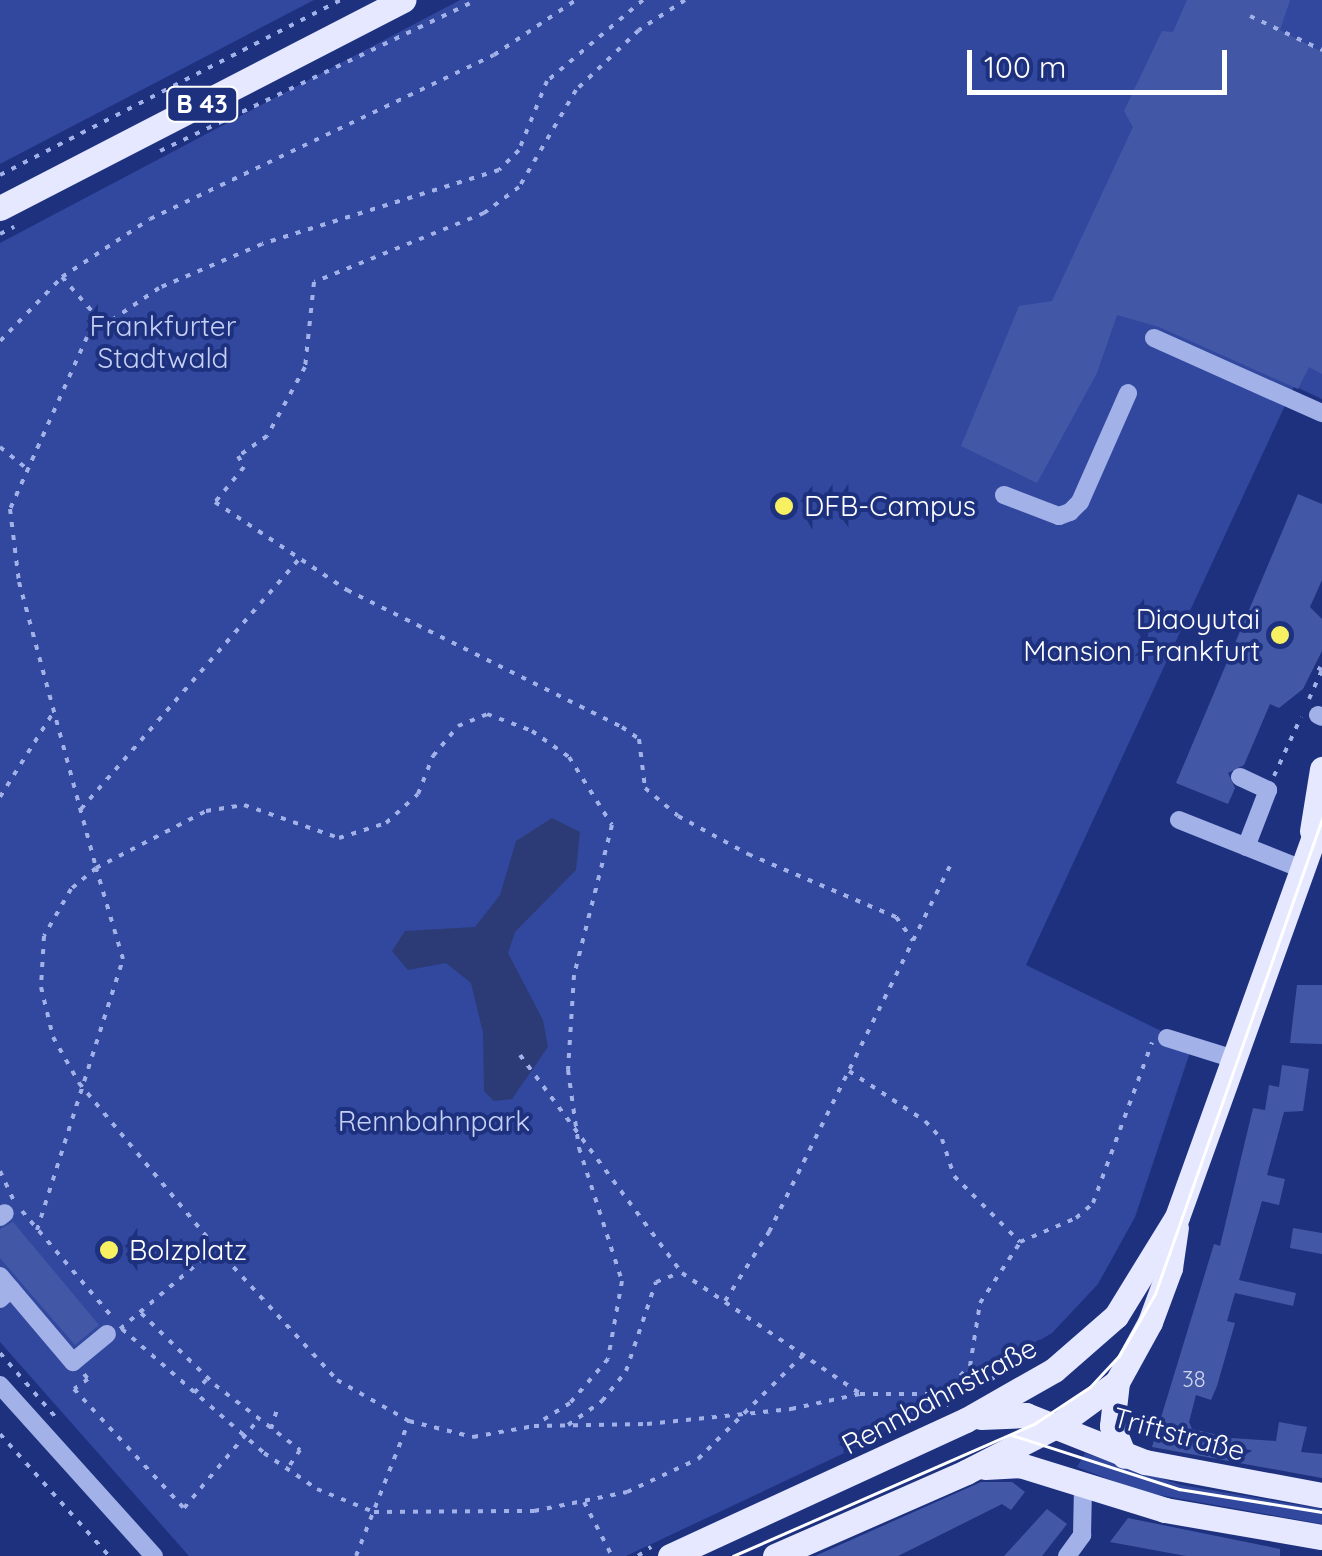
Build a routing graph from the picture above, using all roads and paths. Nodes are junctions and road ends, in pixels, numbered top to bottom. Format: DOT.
graph roads {
  1 [pos="340,0"];
  2 [pos="404,0"];
  3 [pos="476,0"];
  4 [pos="576,0"];
  5 [pos="643,0"];
  6 [pos="685,0"];
  7 [pos="1250,16"];
  8 [pos="1322,50"];
  9 [pos="155,154"];
  10 [pos="0,175"];
  11 [pos="9,216"];
  12 [pos="0,234"];
  13 [pos="62,276"];
  14 [pos="104,325"];
  15 [pos="1154,338"];
  16 [pos="0,341"];
  17 [pos="1128,393"];
  18 [pos="1322,413"];
  19 [pos="0,447"];
  20 [pos="27,469"];
  21 [pos="1004,495"];
  22 [pos="300,558"];
  23 [pos="1316,666"];
  24 [pos="53,713"];
  25 [pos="1322,769"];
  26 [pos="1240,777"];
  27 [pos="1268,790"];
  28 [pos="0,797"];
  29 [pos="80,809"];
  30 [pos="1322,815"];
  31 [pos="1179,820"];
  32 [pos="1246,848"];
  33 [pos="1304,862"];
  34 [pos="951,863"];
  35 [pos="96,868"];
  36 [pos="913,940"];
  37 [pos="1160,1038"];
  38 [pos="520,1055"];
  39 [pos="1234,1059"];
  40 [pos="849,1071"];
  41 [pos="79,1083"];
  42 [pos="576,1127"];
  43 [pos="0,1171"];
  44 [pos="1177,1217"];
  45 [pos="37,1230"];
  46 [pos="1020,1242"];
  47 [pos="216,1248"];
  48 [pos="682,1272"];
  49 [pos="4,1288"];
  50 [pos="726,1301"];
  51 [pos="141,1313"];
  52 [pos="114,1331"];
  53 [pos="1041,1346"];
  54 [pos="0,1353"];
  55 [pos="803,1354"];
  56 [pos="72,1362"];
  57 [pos="970,1366"];
  58 [pos="1050,1373"];
  59 [pos="208,1378"];
  60 [pos="1117,1382"];
  61 [pos="984,1384"];
  62 [pos="0,1386"];
  63 [pos="975,1390"];
  64 [pos="193,1394"];
  65 [pos="860,1394"];
  66 [pos="942,1394"];
  67 [pos="278,1406"];
  68 [pos="960,1408"];
  69 [pos="746,1414"];
  70 [pos="258,1420"];
  71 [pos="410,1420"];
  72 [pos="1058,1425"];
  73 [pos="62,1426"];
  74 [pos="534,1426"];
  75 [pos="568,1426"];
  76 [pos="1027,1428"];
  77 [pos="271,1429"];
  78 [pos="0,1434"];
  79 [pos="244,1438"];
  80 [pos="1124,1456"];
  81 [pos="287,1469"];
  82 [pos="966,1472"];
  83 [pos="1054,1473"];
  84 [pos="1083,1488"];
  85 [pos="1322,1495"];
  86 [pos="584,1501"];
  87 [pos="374,1512"];
  88 [pos="1312,1543"];
  89 [pos="109,1556"];
  90 [pos="154,1556"];
  91 [pos="356,1556"];
  92 [pos="612,1556"];
  93 [pos="670,1556"];
  94 [pos="775,1556"];
  95 [pos="1067,1556"];
  1 -- 10 [label="path"];
  2 -- 11 [label="main road, B 43"];
  3 -- 9 [label="path"];
  4 -- 13 [label="path"];
  5 -- 14 [label="path"];
  6 -- 22 [label="path"];
  7 -- 8 [label="path"];
  11 -- 12 [label="path"];
  13 -- 14 [label="path"];
  13 -- 16 [label="path"];
  14 -- 20 [label="path"];
  15 -- 18 [label="street"];
  17 -- 21 [label="street"];
  19 -- 20 [label="path"];
  20 -- 24 [label="path"];
  22 -- 29 [label="path"];
  22 -- 36 [label="path"];
  23 -- 27 [label="path"];
  24 -- 28 [label="path"];
  24 -- 29 [label="path"];
  25 -- 33 [label="main road, Rennbahnstraße"];
  26 -- 27 [label="street"];
  27 -- 32 [label="street"];
  29 -- 35 [label="path"];
  30 -- 33 [label="main road, Rennbahnstraße"];
  31 -- 32 [label="street"];
  32 -- 33 [label="street"];
  33 -- 39 [label="main road, Rennbahnstraße"];
  34 -- 36 [label="path"];
  35 -- 41 [label="path"];
  35 -- 41 [label="path"];
  35 -- 42 [label="path"];
  36 -- 40 [label="path"];
  37 -- 39 [label="street"];
  37 -- 46 [label="path"];
  38 -- 42 [label="path"];
  39 -- 44 [label="main road, Rennbahnstraße"];
  40 -- 46 [label="path"];
  40 -- 50 [label="path"];
  41 -- 45 [label="path"];
  41 -- 47 [label="path"];
  42 -- 48 [label="path"];
  42 -- 74 [label="path"];
  43 -- 45 [label="path"];
  44 -- 58 [label="main road, Rennbahnstraße"];
  44 -- 60 [label="main road, Rennbahnstraße"];
  45 -- 52 [label="path"];
  46 -- 57 [label="path"];
  47 -- 51 [label="path"];
  47 -- 71 [label="path"];
  48 -- 50 [label="path"];
  48 -- 75 [label="path"];
  49 -- 56 [label="street"];
  50 -- 55 [label="path"];
  51 -- 52 [label="path"];
  51 -- 59 [label="path"];
  52 -- 56 [label="street"];
  52 -- 64 [label="path"];
  53 -- 61 [label="path, Rennbahnstraße"];
  54 -- 73 [label="path"];
  55 -- 65 [label="path"];
  55 -- 69 [label="path"];
  56 -- 79 [label="path"];
  57 -- 61 [label="path"];
  57 -- 66 [label="path"];
  58 -- 68 [label="main road, Rennbahnstraße"];
  58 -- 76 [label="main road"];
  59 -- 64 [label="path"];
  59 -- 70 [label="path"];
  60 -- 72 [label="main road, Rennbahnstraße"];
  60 -- 80 [label="main road"];
  61 -- 63 [label="path, Rennbahnstraße"];
  62 -- 90 [label="street"];
  64 -- 79 [label="path"];
  65 -- 66 [label="path"];
  65 -- 69 [label="path"];
  66 -- 68 [label="path"];
  67 -- 77 [label="path"];
  68 -- 76 [label="main road"];
  68 -- 93 [label="main road, Rennbahnstraße"];
  69 -- 75 [label="path"];
  69 -- 86 [label="path"];
  70 -- 77 [label="path"];
  70 -- 79 [label="path"];
  71 -- 74 [label="path"];
  71 -- 87 [label="path"];
  72 -- 76 [label="main road, Rennbahnstraße"];
  72 -- 80 [label="main road, Triftstraße"];
  74 -- 75 [label="path"];
  76 -- 82 [label="main road, Rennbahnstraße"];
  76 -- 83 [label="main road"];
  77 -- 81 [label="path"];
  78 -- 89 [label="path"];
  79 -- 81 [label="path"];
  80 -- 85 [label="main road, Triftstraße"];
  81 -- 87 [label="path"];
  82 -- 83 [label="main road"];
  82 -- 94 [label="main road, Rennbahnstraße"];
  83 -- 84 [label="main road"];
  84 -- 88 [label="main road"];
  84 -- 95 [label="street"];
  86 -- 87 [label="path"];
  86 -- 92 [label="path"];
  87 -- 91 [label="path"];
}
